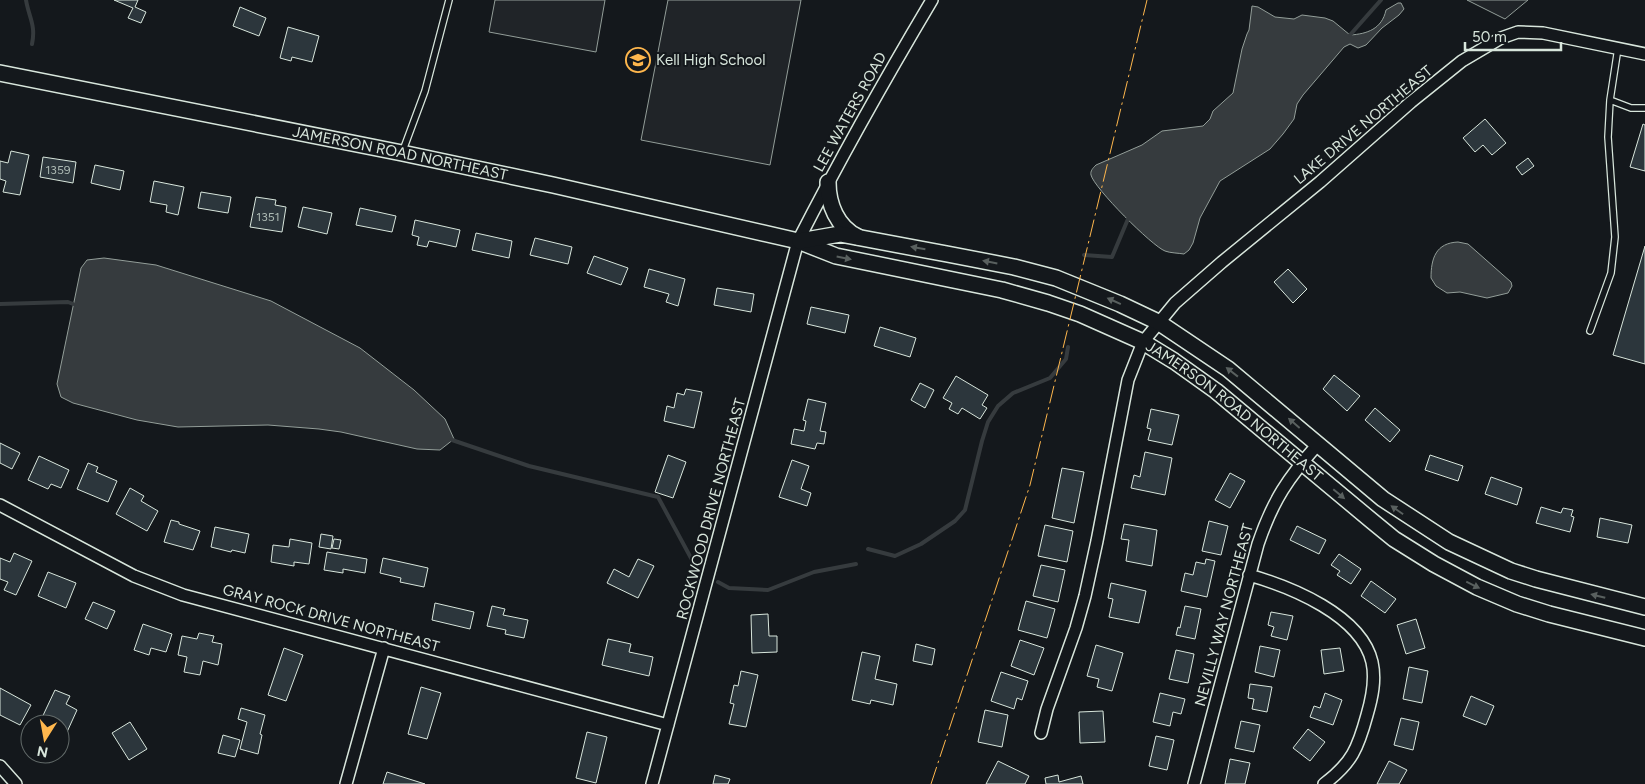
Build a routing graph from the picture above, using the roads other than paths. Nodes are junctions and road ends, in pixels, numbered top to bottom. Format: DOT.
graph roads {
  1 [pos="450,0"];
  2 [pos="932,0"];
  3 [pos="1618,48"];
  4 [pos="1645,54"];
  5 [pos="0,73"];
  6 [pos="1610,100"];
  7 [pos="1645,108"];
  8 [pos="402,153"];
  9 [pos="828,182"];
  10 [pos="862,238"];
  11 [pos="798,241"];
  12 [pos="1158,322"];
  13 [pos="1590,331"];
  14 [pos="1143,342"];
  15 [pos="1318,444"];
  16 [pos="1301,463"];
  17 [pos="0,506"];
  18 [pos="1249,575"];
  19 [pos="1645,607"];
  20 [pos="1645,638"];
  21 [pos="384,648"];
  22 [pos="668,725"];
  23 [pos="1041,733"];
  24 [pos="0,766"];
  25 [pos="16,784"];
  26 [pos="346,784"];
  27 [pos="652,784"];
  28 [pos="1194,784"];
  29 [pos="1324,784"];
  1 -- 8 [label="lane"];
  2 -- 9 [label="street, LEE WATERS ROAD"];
  3 -- 4 [label="street, LAKE DRIVE NORTHEAST"];
  3 -- 6 [label="lane"];
  3 -- 12 [label="street, LAKE DRIVE NORTHEAST"];
  5 -- 8 [label="street, JAMERSON ROAD NORTHEAST"];
  6 -- 7 [label="lane"];
  6 -- 13 [label="lane"];
  8 -- 11 [label="street, JAMERSON ROAD NORTHEAST"];
  9 -- 10 [label="street"];
  9 -- 11 [label="street, LEE WATERS ROAD"];
  10 -- 11 [label="street, JAMERSON ROAD NORTHEAST"];
  12 -- 10 [label="street, JAMERSON ROAD NORTHEAST, one-way"];
  11 -- 14 [label="street, JAMERSON ROAD NORTHEAST, one-way"];
  11 -- 22 [label="street, ROCKWOOD DRIVE NORTHEAST"];
  12 -- 14 [label="street, LAKE DRIVE NORTHEAST"];
  15 -- 12 [label="street, JAMERSON ROAD NORTHEAST, one-way"];
  14 -- 16 [label="street, JAMERSON ROAD NORTHEAST"];
  14 -- 23 [label="street, LAKE DRIVE NORTHEAST"];
  15 -- 16 [label="street, NEVILLY WAY NORTHEAST"];
  19 -- 15 [label="street, JAMERSON ROAD NORTHEAST, one-way"];
  16 -- 18 [label="street, NEVILLY WAY NORTHEAST"];
  16 -- 20 [label="street, JAMERSON ROAD NORTHEAST, one-way"];
  17 -- 21 [label="street, GRAY ROCK DRIVE NORTHEAST"];
  18 -- 28 [label="street, NEVILLY WAY NORTHEAST"];
  18 -- 29 [label="street"];
  21 -- 22 [label="street, GRAY ROCK DRIVE NORTHEAST"];
  21 -- 26 [label="street"];
  22 -- 27 [label="street, ROCKWOOD DRIVE NORTHEAST"];
  24 -- 25 [label="street"];
}
